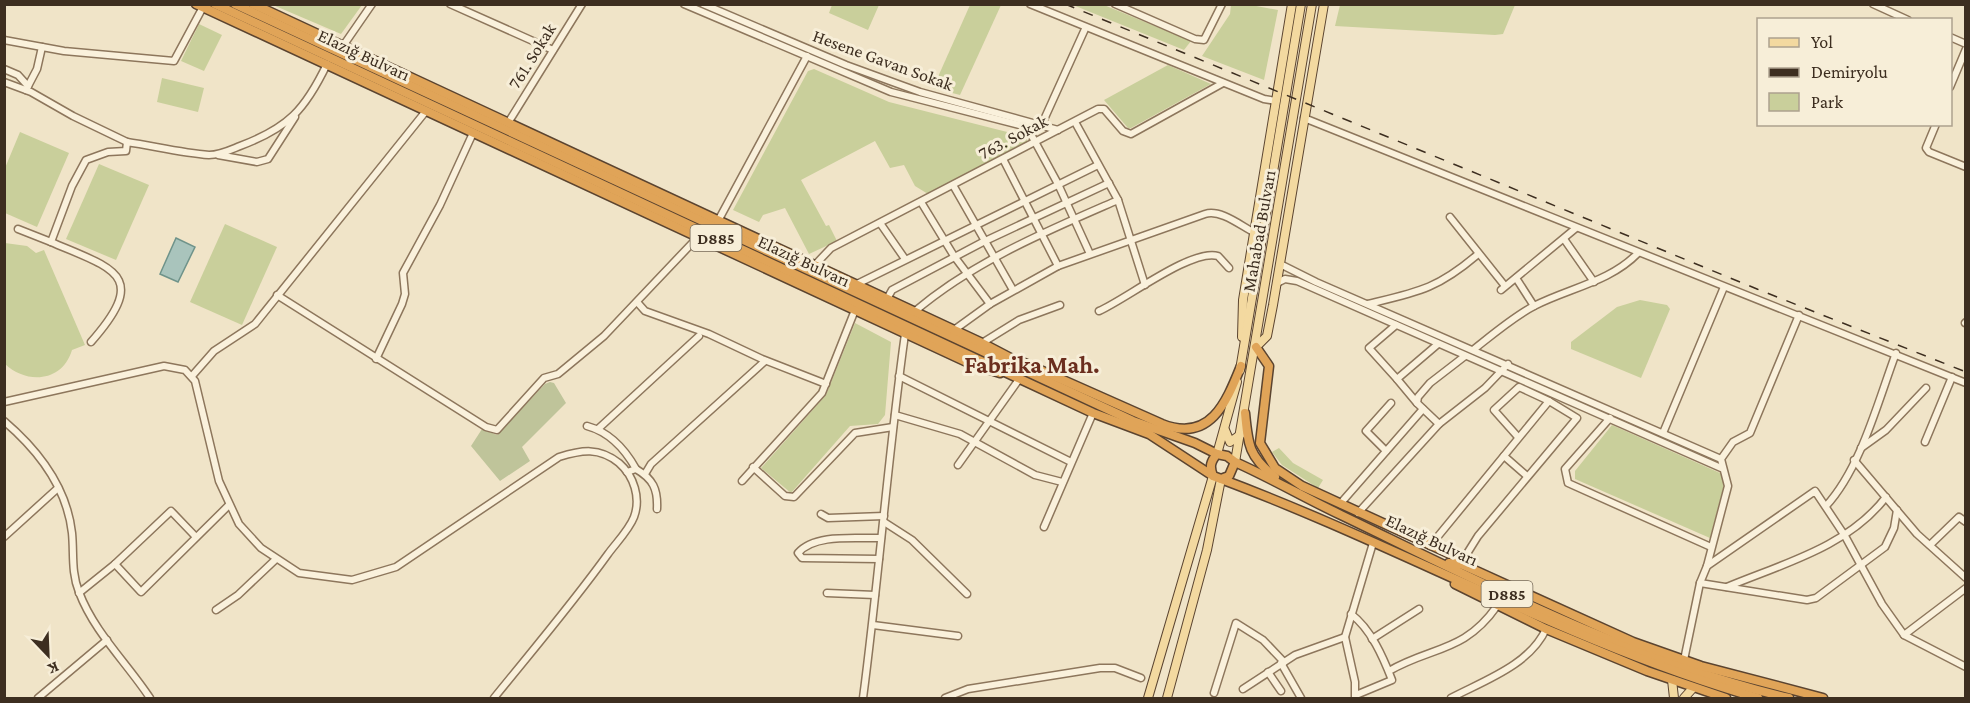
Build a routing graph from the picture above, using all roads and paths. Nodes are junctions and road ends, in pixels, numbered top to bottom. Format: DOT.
graph roads {
  1 [pos="215,4"];
  2 [pos="235,4"];
  3 [pos="253,4"];
  4 [pos="372,4"];
  5 [pos="450,4"];
  6 [pos="582,4"];
  7 [pos="684,4"];
  8 [pos="703,4"];
  9 [pos="1030,4"];
  10 [pos="1222,4"];
  11 [pos="1292,4"];
  12 [pos="1300,4"];
  13 [pos="1312,4"];
  14 [pos="1324,4"];
  15 [pos="1873,4"];
  16 [pos="1119,5"];
  17 [pos="200,6"];
  18 [pos="1904,18"];
  19 [pos="1085,28"];
  20 [pos="4,40"];
  21 [pos="343,46"];
  22 [pos="42,48"];
  23 [pos="1965,49"];
  24 [pos="553,50"];
  25 [pos="810,50"];
  26 [pos="805,58"];
  27 [pos="327,64"];
  28 [pos="4,69"];
  29 [pos="4,82"];
  30 [pos="1952,82"];
  31 [pos="1223,83"];
  32 [pos="27,88"];
  33 [pos="1276,101"];
  34 [pos="426,111"];
  35 [pos="299,112"];
  36 [pos="1304,118"];
  37 [pos="1075,122"];
  38 [pos="508,123"];
  39 [pos="1042,124"];
  40 [pos="1935,126"];
  41 [pos="1058,130"];
  42 [pos="473,133"];
  43 [pos="128,142"];
  44 [pos="1036,142"];
  45 [pos="217,154"];
  46 [pos="1003,159"];
  47 [pos="1098,165"];
  48 [pos="1965,167"];
  49 [pos="1108,183"];
  50 [pos="1058,184"];
  51 [pos="953,185"];
  52 [pos="1118,200"];
  53 [pos="1025,201"];
  54 [pos="921,202"];
  55 [pos="1066,203"];
  56 [pos="1034,217"];
  57 [pos="1450,217"];
  58 [pos="1073,220"];
  59 [pos="718,221"];
  60 [pos="880,223"];
  61 [pos="974,226"];
  62 [pos="1576,228"];
  63 [pos="18,229"];
  64 [pos="1042,232"];
  65 [pos="1255,232"];
  66 [pos="697,238"];
  67 [pos="1564,239"];
  68 [pos="944,240"];
  69 [pos="51,242"];
  70 [pos="983,242"];
  71 [pos="1130,242"];
  72 [pos="1638,253"];
  73 [pos="1090,254"];
  74 [pos="1477,255"];
  75 [pos="954,256"];
  76 [pos="993,258"];
  77 [pos="905,259"];
  78 [pos="1280,264"];
  79 [pos="814,266"];
  80 [pos="1058,266"];
  81 [pos="1229,268"];
  82 [pos="967,273"];
  83 [pos="1516,278"];
  84 [pos="1594,282"];
  85 [pos="1277,283"];
  86 [pos="855,285"];
  87 [pos="1145,285"];
  88 [pos="1724,287"];
  89 [pos="1012,290"];
  90 [pos="277,295"];
  91 [pos="887,299"];
  92 [pos="636,302"];
  93 [pos="990,304"];
  94 [pos="1367,304"];
  95 [pos="1060,305"];
  96 [pos="1534,306"];
  97 [pos="855,310"];
  98 [pos="1099,311"];
  99 [pos="914,312"];
  100 [pos="1799,315"];
  101 [pos="1396,325"];
  102 [pos="954,330"];
  103 [pos="905,334"];
  104 [pos="699,336"];
  105 [pos="91,342"];
  106 [pos="982,343"];
  107 [pos="1438,344"];
  108 [pos="1256,347"];
  109 [pos="1473,350"];
  110 [pos="1896,353"];
  111 [pos="1465,356"];
  112 [pos="1012,358"];
  113 [pos="376,359"];
  114 [pos="765,360"];
  115 [pos="1508,364"];
  116 [pos="1241,366"];
  117 [pos="1500,372"];
  118 [pos="192,375"];
  119 [pos="899,376"];
  120 [pos="1020,378"];
  121 [pos="1952,378"];
  122 [pos="1397,379"];
  123 [pos="1965,383"];
  124 [pos="826,384"];
  125 [pos="1063,388"];
  126 [pos="1926,388"];
  127 [pos="1549,401"];
  128 [pos="4,402"];
  129 [pos="1391,403"];
  130 [pos="1420,406"];
  131 [pos="1093,413"];
  132 [pos="1245,413"];
  133 [pos="896,415"];
  134 [pos="1610,418"];
  135 [pos="4,421"];
  136 [pos="988,421"];
  137 [pos="1439,423"];
  138 [pos="586,426"];
  139 [pos="893,427"];
  140 [pos="1224,428"];
  141 [pos="598,429"];
  142 [pos="1663,433"];
  143 [pos="1240,435"];
  144 [pos="1518,437"];
  145 [pos="974,442"];
  146 [pos="1925,442"];
  147 [pos="1195,443"];
  148 [pos="1860,449"];
  149 [pos="1386,451"];
  150 [pos="1217,454"];
  151 [pos="1504,456"];
  152 [pos="1187,457"];
  153 [pos="1721,459"];
  154 [pos="1854,460"];
  155 [pos="1071,462"];
  156 [pos="1235,462"];
  157 [pos="958,465"];
  158 [pos="753,467"];
  159 [pos="1721,468"];
  160 [pos="636,469"];
  161 [pos="627,472"];
  162 [pos="645,474"];
  163 [pos="1527,476"];
  164 [pos="1217,477"];
  165 [pos="742,481"];
  166 [pos="1062,482"];
  167 [pos="58,488"];
  168 [pos="1292,490"];
  169 [pos="1886,497"];
  170 [pos="1340,504"];
  171 [pos="229,505"];
  172 [pos="1826,506"];
  173 [pos="657,509"];
  174 [pos="1897,510"];
  175 [pos="1358,513"];
  176 [pos="821,514"];
  177 [pos="884,519"];
  178 [pos="1965,522"];
  179 [pos="1044,527"];
  180 [pos="1845,536"];
  181 [pos="4,537"];
  182 [pos="196,537"];
  183 [pos="881,538"];
  184 [pos="1373,543"];
  185 [pos="1430,546"];
  186 [pos="1930,546"];
  187 [pos="1711,548"];
  188 [pos="879,559"];
  189 [pos="275,560"];
  190 [pos="1463,560"];
  191 [pos="1438,562"];
  192 [pos="115,564"];
  193 [pos="1707,566"];
  194 [pos="1860,566"];
  195 [pos="1438,572"];
  196 [pos="1490,578"];
  197 [pos="1965,578"];
  198 [pos="1700,583"];
  199 [pos="1726,588"];
  200 [pos="1965,588"];
  201 [pos="79,593"];
  202 [pos="827,593"];
  203 [pos="967,594"];
  204 [pos="875,595"];
  205 [pos="1497,606"];
  206 [pos="1419,609"];
  207 [pos="216,610"];
  208 [pos="1351,614"];
  209 [pos="873,625"];
  210 [pos="1545,629"];
  211 [pos="1904,635"];
  212 [pos="958,636"];
  213 [pos="1345,637"];
  214 [pos="1372,639"];
  215 [pos="107,640"];
  216 [pos="1684,660"];
  217 [pos="1282,662"];
  218 [pos="1965,667"];
  219 [pos="1389,671"];
  220 [pos="1268,672"];
  221 [pos="1141,678"];
  222 [pos="1672,680"];
  223 [pos="1693,687"];
  224 [pos="1243,689"];
  225 [pos="1281,691"];
  226 [pos="1214,693"];
  227 [pos="1356,697"];
  228 [pos="41,698"];
  229 [pos="150,699"];
  230 [pos="494,699"];
  231 [pos="863,699"];
  232 [pos="945,699"];
  233 [pos="1148,699"];
  234 [pos="1167,699"];
  235 [pos="1301,699"];
  236 [pos="1451,699"];
  237 [pos="1674,699"];
  238 [pos="1684,699"];
  239 [pos="1726,699"];
  240 [pos="1758,699"];
  241 [pos="1789,699"];
  242 [pos="1822,699"];
  1 -- 120 [label="highway, Elazığ Bulvarı / D885"];
  2 -- 125 [label="highway, Elazığ Bulvarı / D885"];
  3 -- 21 [label="highway"];
  4 -- 21 [label="street"];
  5 -- 24 [label="street"];
  6 -- 24 [label="street, 761. Sokak"];
  7 -- 26 [label="street"];
  8 -- 25 [label="street, Hesene Gavan Sokak"];
  9 -- 19 [label="street"];
  10 -- 16 [label="street"];
  11 -- 33 [label="main road"];
  12 -- 116 [label="main road, Mahabad Bulvarı"];
  13 -- 108 [label="main road, Mahabad Bulvarı"];
  14 -- 36 [label="main road"];
  15 -- 18 [label="street"];
  17 -- 22 [label="street"];
  17 -- 27 [label="highway"];
  19 -- 31 [label="street"];
  19 -- 39 [label="street"];
  20 -- 22 [label="street"];
  21 -- 38 [label="highway"];
  22 -- 32 [label="street"];
  23 -- 30 [label="street"];
  24 -- 38 [label="street, 761. Sokak"];
  25 -- 26 [label="street"];
  25 -- 39 [label="street, Hesene Gavan Sokak"];
  26 -- 44 [label="street"];
  26 -- 59 [label="street"];
  27 -- 34 [label="highway"];
  27 -- 35 [label="street"];
  28 -- 32 [label="street"];
  29 -- 32 [label="street"];
  31 -- 33 [label="street"];
  31 -- 37 [label="street, 763. Sokak"];
  32 -- 43 [label="street"];
  33 -- 65 [label="main road"];
  34 -- 42 [label="highway"];
  34 -- 90 [label="street"];
  35 -- 45 [label="street"];
  35 -- 45 [label="street"];
  36 -- 62 [label="street"];
  36 -- 78 [label="main road"];
  37 -- 41 [label="street, 763. Sokak"];
  37 -- 47 [label="street"];
  38 -- 59 [label="highway"];
  39 -- 41 [label="street, Hesene Gavan Sokak"];
  40 -- 48 [label="street"];
  41 -- 44 [label="street, 763. Sokak"];
  42 -- 66 [label="highway"];
  42 -- 113 [label="street"];
  43 -- 45 [label="street"];
  43 -- 69 [label="street"];
  44 -- 46 [label="street, 763. Sokak"];
  44 -- 50 [label="street"];
  46 -- 51 [label="street, 763. Sokak"];
  46 -- 53 [label="street"];
  47 -- 49 [label="street"];
  47 -- 50 [label="street"];
  49 -- 52 [label="street"];
  49 -- 55 [label="street"];
  50 -- 53 [label="street"];
  50 -- 55 [label="street"];
  51 -- 54 [label="street, 763. Sokak"];
  51 -- 61 [label="street"];
  52 -- 58 [label="street"];
  52 -- 71 [label="street"];
  53 -- 56 [label="street"];
  53 -- 61 [label="street"];
  54 -- 60 [label="street, 763. Sokak"];
  54 -- 68 [label="street"];
  55 -- 56 [label="street"];
  55 -- 58 [label="street"];
  56 -- 64 [label="street"];
  56 -- 70 [label="street"];
  57 -- 74 [label="street"];
  58 -- 64 [label="street"];
  58 -- 73 [label="street"];
  59 -- 79 [label="highway"];
  60 -- 77 [label="street"];
  60 -- 79 [label="street, 763. Sokak"];
  61 -- 68 [label="street"];
  61 -- 70 [label="street"];
  62 -- 67 [label="street"];
  62 -- 72 [label="street"];
  63 -- 69 [label="street"];
  64 -- 76 [label="street"];
  64 -- 80 [label="street"];
  65 -- 71 [label="street"];
  65 -- 116 [label="main road"];
  66 -- 92 [label="street"];
  66 -- 97 [label="highway"];
  67 -- 83 [label="street"];
  67 -- 84 [label="street"];
  68 -- 75 [label="street"];
  68 -- 77 [label="street"];
  69 -- 105 [label="street"];
  70 -- 75 [label="street"];
  70 -- 76 [label="street"];
  71 -- 73 [label="street"];
  71 -- 87 [label="street"];
  72 -- 84 [label="street"];
  72 -- 88 [label="street"];
  73 -- 80 [label="street"];
  74 -- 83 [label="street"];
  74 -- 94 [label="street"];
  75 -- 82 [label="street"];
  75 -- 91 [label="street"];
  76 -- 82 [label="street"];
  76 -- 89 [label="street"];
  77 -- 86 [label="street"];
  78 -- 85 [label="main road"];
  78 -- 94 [label="street"];
  79 -- 86 [label="highway"];
  80 -- 89 [label="street"];
  81 -- 87 [label="street"];
  82 -- 93 [label="street"];
  82 -- 99 [label="street"];
  83 -- 96 [label="street"];
  84 -- 96 [label="street"];
  85 -- 101 [label="street"];
  85 -- 108 [label="main road"];
  86 -- 91 [label="highway"];
  87 -- 98 [label="street"];
  88 -- 100 [label="street"];
  88 -- 142 [label="street"];
  89 -- 93 [label="street"];
  90 -- 113 [label="street"];
  90 -- 118 [label="street"];
  91 -- 99 [label="highway"];
  92 -- 113 [label="street"];
  92 -- 114 [label="street"];
  93 -- 102 [label="street"];
  94 -- 109 [label="street"];
  95 -- 106 [label="street"];
  96 -- 109 [label="street"];
  97 -- 103 [label="highway"];
  97 -- 124 [label="street"];
  99 -- 102 [label="highway"];
  100 -- 110 [label="street"];
  100 -- 153 [label="street"];
  101 -- 107 [label="street"];
  101 -- 122 [label="street"];
  102 -- 106 [label="highway"];
  103 -- 119 [label="street"];
  103 -- 120 [label="highway"];
  104 -- 141 [label="street"];
  106 -- 112 [label="highway"];
  107 -- 111 [label="street"];
  107 -- 122 [label="street"];
  108 -- 132 [label="main road, Mahabad Bulvarı"];
  108 -- 170 [label="highway"];
  109 -- 115 [label="street"];
  110 -- 121 [label="street"];
  110 -- 148 [label="street"];
  111 -- 117 [label="street"];
  111 -- 130 [label="street"];
  112 -- 116 [label="highway"];
  112 -- 125 [label="highway"];
  114 -- 124 [label="street"];
  114 -- 162 [label="street"];
  115 -- 117 [label="street"];
  115 -- 142 [label="street"];
  116 -- 140 [label="main road, Mahabad Bulvarı"];
  117 -- 134 [label="street"];
  117 -- 137 [label="street"];
  118 -- 128 [label="street"];
  118 -- 171 [label="street"];
  119 -- 133 [label="street"];
  119 -- 136 [label="street"];
  120 -- 131 [label="highway, Elazığ Bulvarı / D885"];
  120 -- 136 [label="street"];
  121 -- 123 [label="street"];
  121 -- 146 [label="street"];
  122 -- 130 [label="street"];
  124 -- 158 [label="street"];
  125 -- 147 [label="highway, Elazığ Bulvarı / D885"];
  126 -- 148 [label="street"];
  127 -- 144 [label="street"];
  127 -- 144 [label="street"];
  127 -- 163 [label="street"];
  129 -- 149 [label="street"];
  130 -- 137 [label="street"];
  130 -- 149 [label="street"];
  131 -- 152 [label="highway, Elazığ Bulvarı / D885"];
  131 -- 155 [label="street"];
  132 -- 143 [label="main road, Mahabad Bulvarı"];
  132 -- 168 [label="highway"];
  133 -- 139 [label="street"];
  133 -- 145 [label="street"];
  134 -- 159 [label="street"];
  134 -- 187 [label="street"];
  135 -- 167 [label="street"];
  136 -- 145 [label="street"];
  136 -- 155 [label="street"];
  137 -- 175 [label="street"];
  138 -- 141 [label="street"];
  139 -- 158 [label="street"];
  139 -- 177 [label="street"];
  140 -- 143 [label="main road"];
  140 -- 150 [label="main road, Mahabad Bulvarı"];
  141 -- 160 [label="street"];
  142 -- 153 [label="street"];
  143 -- 156 [label="main road, Mahabad Bulvarı"];
  144 -- 151 [label="street"];
  145 -- 157 [label="street"];
  145 -- 166 [label="street"];
  147 -- 150 [label="highway, Elazığ Bulvarı / D885"];
  147 -- 152 [label="highway"];
  148 -- 154 [label="street"];
  149 -- 170 [label="street"];
  150 -- 156 [label="highway"];
  150 -- 164 [label="highway"];
  151 -- 163 [label="street"];
  151 -- 185 [label="street"];
  152 -- 164 [label="highway, Elazığ Bulvarı / D885"];
  153 -- 159 [label="street"];
  154 -- 169 [label="street"];
  154 -- 172 [label="street"];
  155 -- 166 [label="street"];
  156 -- 164 [label="highway"];
  156 -- 168 [label="highway, Elazığ Bulvarı / D885"];
  158 -- 165 [label="street"];
  159 -- 187 [label="street"];
  160 -- 161 [label="street"];
  160 -- 162 [label="street"];
  161 -- 189 [label="street"];
  161 -- 230 [label="street"];
  162 -- 173 [label="street"];
  163 -- 190 [label="street"];
  164 -- 184 [label="highway, Elazığ Bulvarı / D885"];
  164 -- 233 [label="main road"];
  164 -- 234 [label="main road"];
  166 -- 179 [label="street"];
  167 -- 181 [label="street"];
  167 -- 201 [label="street"];
  168 -- 191 [label="highway, Elazığ Bulvarı / D885"];
  169 -- 174 [label="street"];
  169 -- 180 [label="street"];
  170 -- 175 [label="highway"];
  171 -- 182 [label="street"];
  171 -- 189 [label="street"];
  172 -- 180 [label="street"];
  172 -- 193 [label="street"];
  174 -- 186 [label="street"];
  174 -- 194 [label="street"];
  175 -- 185 [label="highway"];
  176 -- 177 [label="street"];
  177 -- 183 [label="street"];
  177 -- 203 [label="street"];
  178 -- 186 [label="street"];
  180 -- 194 [label="street"];
  180 -- 199 [label="street"];
  182 -- 192 [label="street"];
  182 -- 192 [label="street"];
  183 -- 188 [label="street"];
  183 -- 188 [label="street"];
  184 -- 195 [label="highway, Elazığ Bulvarı / D885"];
  184 -- 208 [label="street"];
  185 -- 190 [label="highway"];
  186 -- 197 [label="street"];
  187 -- 193 [label="street"];
  188 -- 204 [label="street"];
  189 -- 207 [label="street"];
  190 -- 196 [label="highway"];
  191 -- 196 [label="highway"];
  191 -- 241 [label="highway, Elazığ Bulvarı / D885"];
  192 -- 201 [label="street"];
  193 -- 198 [label="street"];
  194 -- 199 [label="street"];
  194 -- 211 [label="street"];
  195 -- 205 [label="highway"];
  195 -- 240 [label="highway, Elazığ Bulvarı / D885"];
  196 -- 216 [label="highway"];
  198 -- 199 [label="street"];
  198 -- 216 [label="street"];
  200 -- 211 [label="street"];
  201 -- 215 [label="street"];
  202 -- 204 [label="street"];
  204 -- 209 [label="street"];
  205 -- 210 [label="highway"];
  205 -- 219 [label="street"];
  206 -- 214 [label="street"];
  208 -- 213 [label="street"];
  208 -- 214 [label="street"];
  209 -- 212 [label="street"];
  209 -- 231 [label="street"];
  210 -- 222 [label="highway"];
  210 -- 236 [label="street"];
  211 -- 218 [label="street"];
  213 -- 217 [label="street"];
  213 -- 227 [label="street"];
  214 -- 219 [label="street"];
  215 -- 228 [label="street"];
  215 -- 229 [label="street"];
  216 -- 242 [label="highway"];
  217 -- 220 [label="street"];
  217 -- 226 [label="street"];
  217 -- 235 [label="street"];
  219 -- 227 [label="street"];
  220 -- 224 [label="street"];
  220 -- 225 [label="street"];
  221 -- 232 [label="street"];
  222 -- 223 [label="highway"];
  222 -- 237 [label="main road"];
  223 -- 238 [label="main road"];
  223 -- 239 [label="highway"];
}
